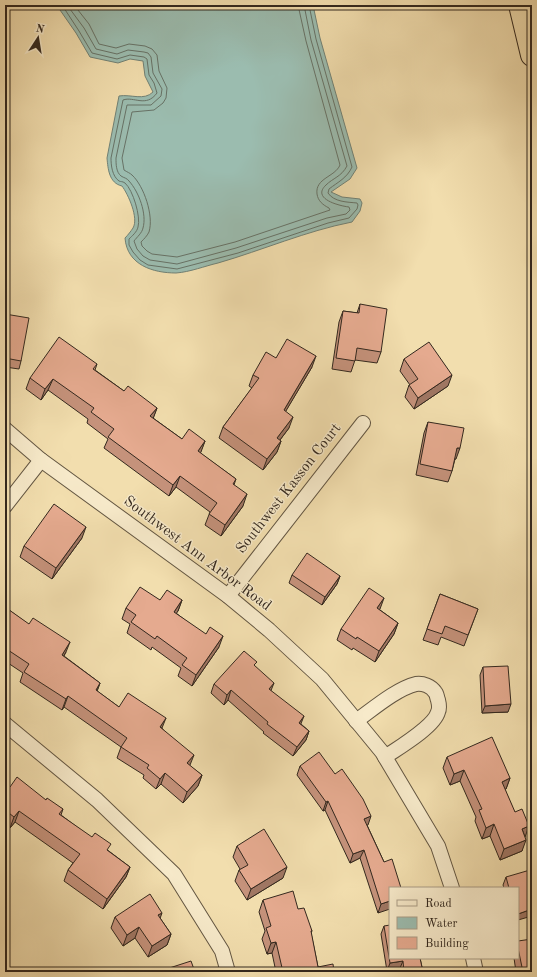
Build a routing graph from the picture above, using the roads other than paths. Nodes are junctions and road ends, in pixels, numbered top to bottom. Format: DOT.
graph roads {
  1 [pos="520,5"];
  2 [pos="532,56"];
  3 [pos="363,423"];
  4 [pos="5,429"];
  5 [pos="41,460"];
  6 [pos="5,506"];
  7 [pos="228,596"];
  8 [pos="356,721"];
  9 [pos="5,724"];
  10 [pos="385,757"];
  11 [pos="452,887"];
  12 [pos="473,959"];
  13 [pos="228,972"];
  14 [pos="476,972"];
  1 -- 2 [label="highway"];
  3 -- 7 [label="street, Southwest Kasson Court"];
  4 -- 5 [label="street, Southwest Ann Arbor Road"];
  5 -- 6 [label="street"];
  5 -- 7 [label="street, Southwest Ann Arbor Road"];
  7 -- 8 [label="street, Southwest Ann Arbor Road"];
  8 -- 10 [label="street, Southwest Ann Arbor Road"];
  8 -- 10 [label="street"];
  9 -- 13 [label="street"];
  10 -- 11 [label="street, Southwest Ann Arbor Road"];
  12 -- 14 [label="street"];
}
